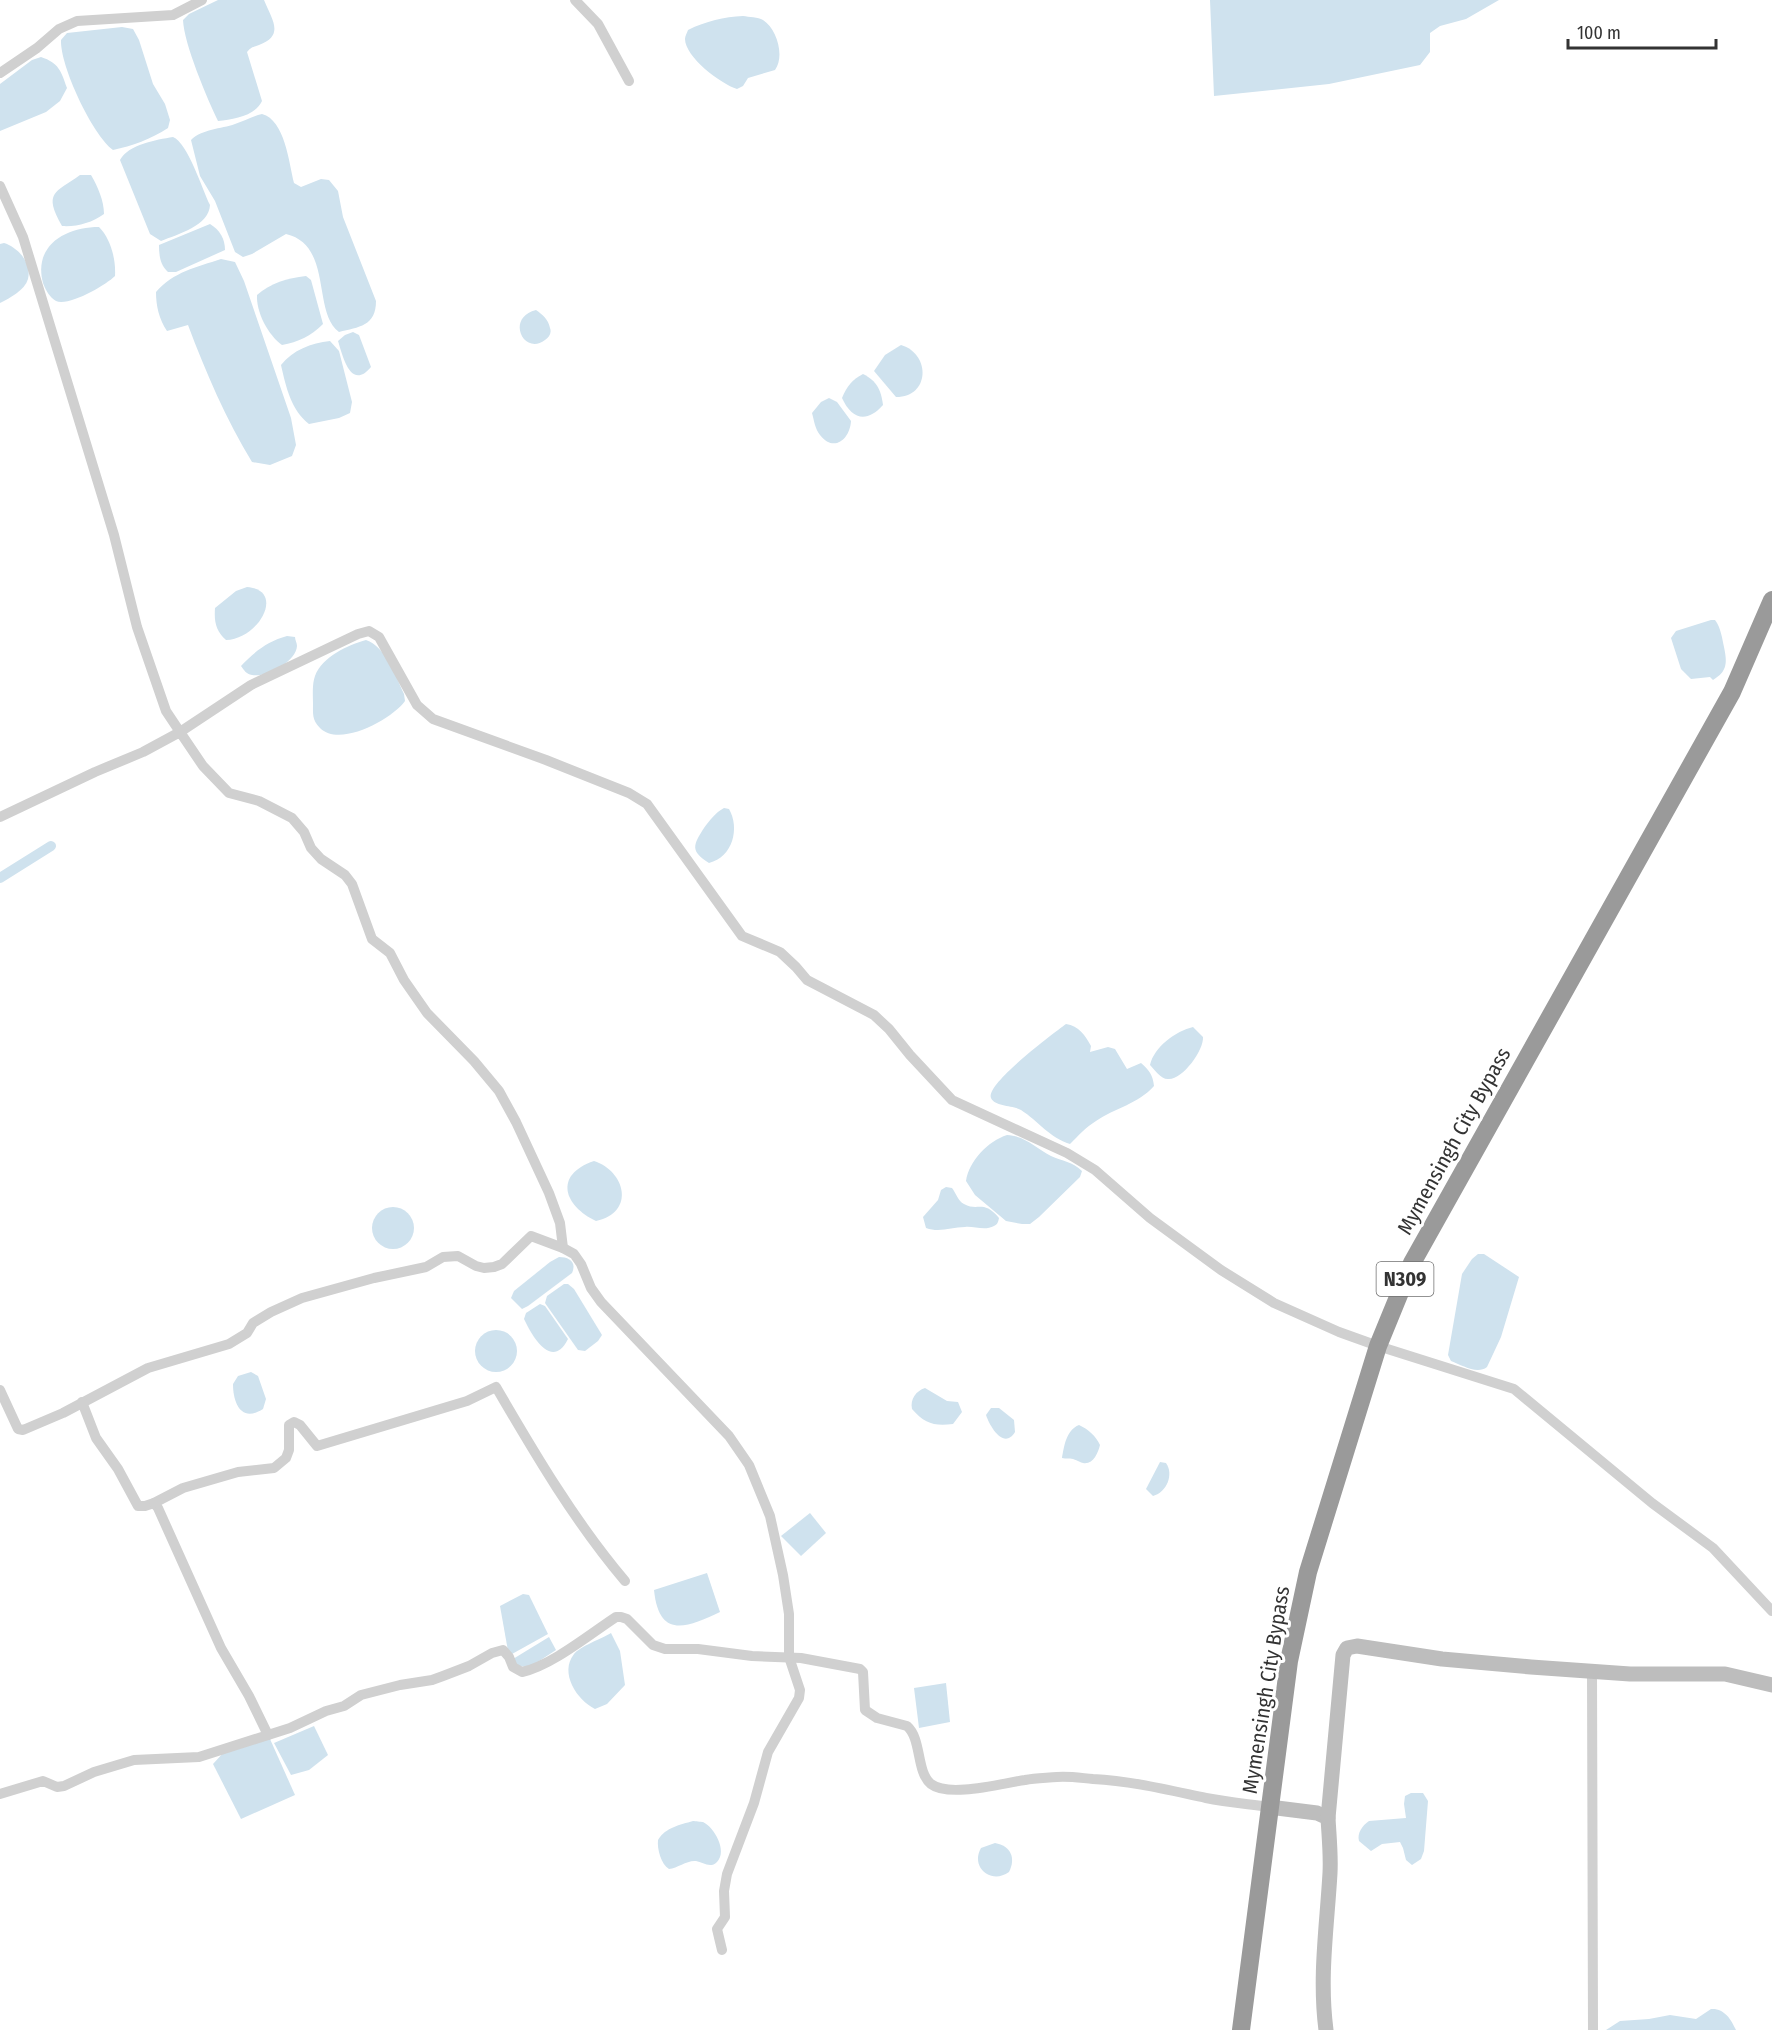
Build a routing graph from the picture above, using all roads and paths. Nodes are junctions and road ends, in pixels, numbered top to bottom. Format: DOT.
graph roads {
  1 [pos="202,0"];
  2 [pos="575,0"];
  3 [pos="0,73"];
  4 [pos="629,81"];
  5 [pos="0,186"];
  6 [pos="1772,600"];
  7 [pos="180,732"];
  8 [pos="0,817"];
  9 [pos="563,1248"];
  10 [pos="1378,1346"];
  11 [pos="0,1390"];
  12 [pos="82,1402"];
  13 [pos="154,1503"];
  14 [pos="625,1581"];
  15 [pos="1772,1611"];
  16 [pos="789,1657"];
  17 [pos="1592,1671"];
  18 [pos="1772,1685"];
  19 [pos="268,1735"];
  20 [pos="0,1794"];
  21 [pos="1269,1807"];
  22 [pos="1328,1818"];
  23 [pos="722,1950"];
  24 [pos="1241,2030"];
  25 [pos="1326,2030"];
  26 [pos="1593,2030"];
  1 -- 3 [label="street"];
  2 -- 4 [label="street"];
  5 -- 7 [label="street"];
  6 -- 10 [label="highway, Mymensingh City Bypass / N309"];
  7 -- 8 [label="street"];
  7 -- 9 [label="street"];
  7 -- 10 [label="street"];
  9 -- 12 [label="street"];
  9 -- 16 [label="street"];
  10 -- 15 [label="street"];
  10 -- 21 [label="highway, Mymensingh City Bypass / N309"];
  11 -- 12 [label="street"];
  12 -- 13 [label="street"];
  13 -- 14 [label="street"];
  13 -- 19 [label="street"];
  16 -- 19 [label="street"];
  16 -- 21 [label="street"];
  16 -- 23 [label="street"];
  17 -- 18 [label="street"];
  17 -- 22 [label="street"];
  17 -- 26 [label="street"];
  19 -- 20 [label="street"];
  21 -- 22 [label="street"];
  21 -- 24 [label="highway, Mymensingh City Bypass / N309"];
  22 -- 25 [label="street"];
}
